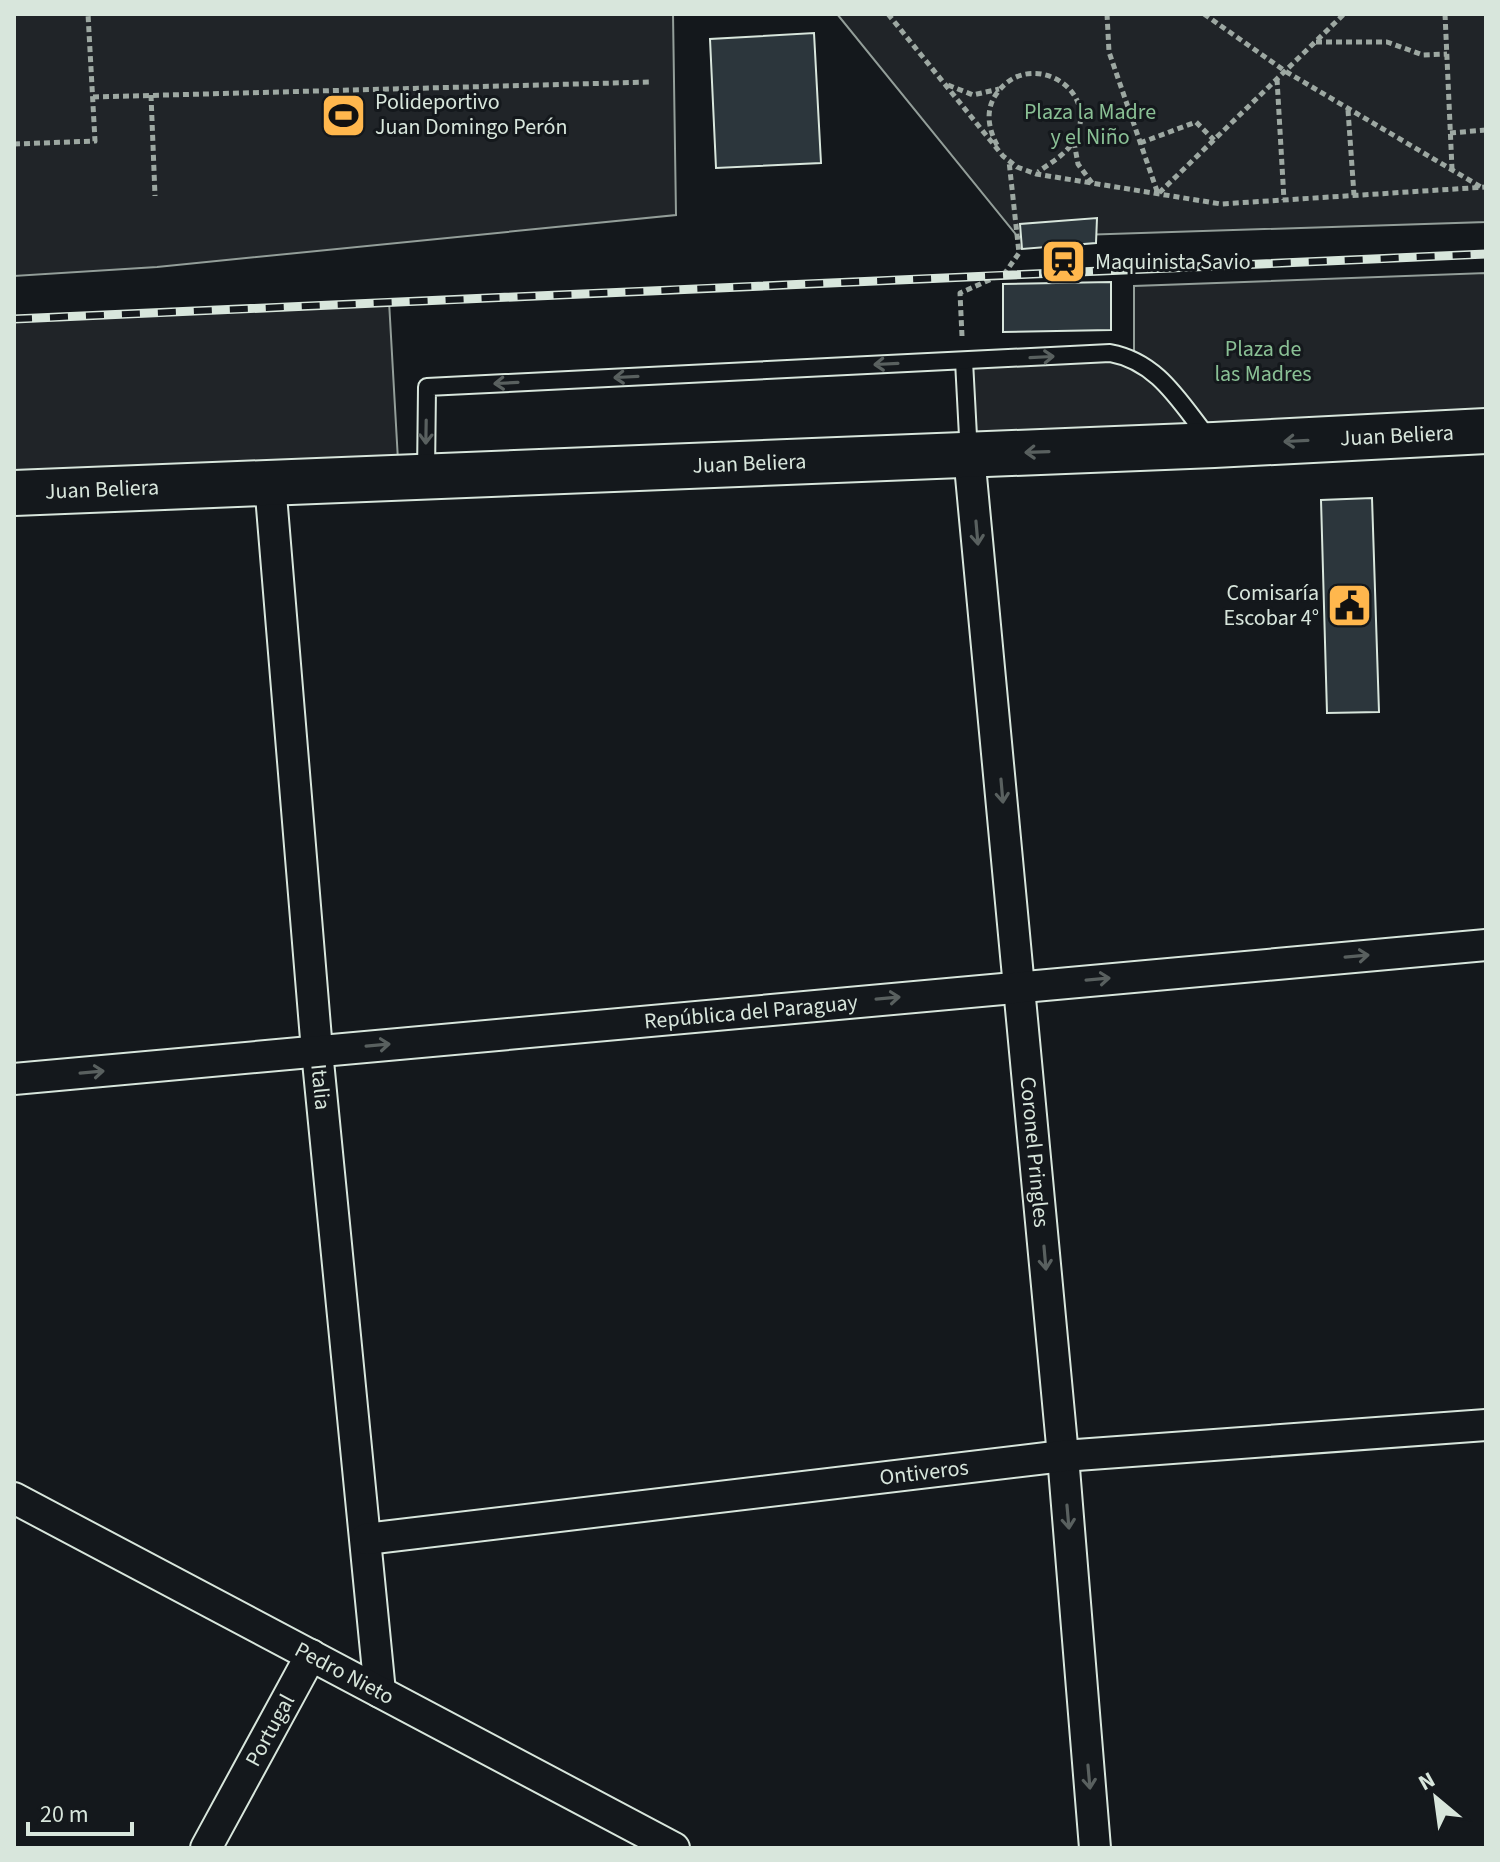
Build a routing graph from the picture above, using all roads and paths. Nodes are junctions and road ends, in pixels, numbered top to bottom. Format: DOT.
graph roads {
  1 [pos="88,14"];
  2 [pos="888,14"];
  3 [pos="1107,14"];
  4 [pos="1204,14"];
  5 [pos="1344,14"];
  6 [pos="1445,14"];
  7 [pos="1315,42"];
  8 [pos="1447,54"];
  9 [pos="1285,71"];
  10 [pos="1277,79"];
  11 [pos="651,82"];
  12 [pos="943,82"];
  13 [pos="1000,88"];
  14 [pos="151,95"];
  15 [pos="93,97"];
  16 [pos="1348,109"];
  17 [pos="1486,130"];
  18 [pos="1450,133"];
  19 [pos="1214,140"];
  20 [pos="1074,141"];
  21 [pos="1140,143"];
  22 [pos="14,144"];
  23 [pos="1003,156"];
  24 [pos="1009,161"];
  25 [pos="1452,170"];
  26 [pos="1036,174"];
  27 [pos="1092,183"];
  28 [pos="1483,187"];
  29 [pos="1158,194"];
  30 [pos="1354,195"];
  31 [pos="155,196"];
  32 [pos="1284,200"];
  33 [pos="964,361"];
  34 [pos="1486,431"];
  35 [pos="1214,445"];
  36 [pos="969,455"];
  37 [pos="426,477"];
  38 [pos="270,483"];
  39 [pos="14,493"];
  40 [pos="1486,945"];
  41 [pos="1020,985"];
  42 [pos="317,1051"];
  43 [pos="14,1079"];
  44 [pos="1486,1425"];
  45 [pos="1063,1456"];
  46 [pos="14,1498"];
  47 [pos="366,1539"];
  48 [pos="311,1655"];
  49 [pos="380,1692"];
  50 [pos="206,1848"];
  51 [pos="674,1848"];
  52 [pos="1095,1848"];
  1 -- 15 [label="path"];
  2 -- 12 [label="path"];
  3 -- 21 [label="path"];
  4 -- 9 [label="path"];
  5 -- 7 [label="path"];
  6 -- 8 [label="path"];
  7 -- 8 [label="path"];
  7 -- 9 [label="path"];
  8 -- 18 [label="path"];
  9 -- 10 [label="path"];
  9 -- 16 [label="path"];
  10 -- 19 [label="path"];
  10 -- 32 [label="path"];
  11 -- 14 [label="path"];
  12 -- 13 [label="path"];
  12 -- 23 [label="path"];
  13 -- 20 [label="path"];
  13 -- 23 [label="path"];
  14 -- 15 [label="path"];
  14 -- 31 [label="path"];
  15 -- 22 [label="path"];
  16 -- 25 [label="path"];
  16 -- 30 [label="path"];
  17 -- 18 [label="path"];
  18 -- 25 [label="path"];
  19 -- 21 [label="path"];
  19 -- 29 [label="path"];
  20 -- 26 [label="path"];
  20 -- 27 [label="path"];
  21 -- 29 [label="path"];
  23 -- 24 [label="path"];
  24 -- 26 [label="path"];
  24 -- 33 [label="path"];
  25 -- 28 [label="path"];
  26 -- 27 [label="path"];
  27 -- 29 [label="path"];
  28 -- 30 [label="path"];
  29 -- 32 [label="path"];
  30 -- 32 [label="path"];
  33 -- 35 [label="lane, one-way"];
  33 -- 36 [label="lane"];
  33 -- 37 [label="lane, one-way"];
  34 -- 35 [label="street, Juan Beliera, one-way"];
  35 -- 36 [label="street, Juan Beliera, one-way"];
  36 -- 37 [label="street, Juan Beliera"];
  36 -- 41 [label="street, Coronel Pringles, one-way"];
  37 -- 38 [label="street, Juan Beliera"];
  38 -- 39 [label="street, Juan Beliera"];
  38 -- 42 [label="street, Italia"];
  41 -- 40 [label="street, República del Paraguay, one-way"];
  42 -- 41 [label="street, República del Paraguay, one-way"];
  41 -- 45 [label="street, Coronel Pringles, one-way"];
  43 -- 42 [label="street, República del Paraguay, one-way"];
  42 -- 47 [label="street, Italia"];
  44 -- 45 [label="street, Ontiveros"];
  45 -- 47 [label="street, Ontiveros"];
  45 -- 52 [label="street, Coronel Pringles, one-way"];
  46 -- 48 [label="street, Pedro Nieto"];
  47 -- 49 [label="street, Italia"];
  48 -- 49 [label="street, Pedro Nieto"];
  48 -- 50 [label="street, Portugal"];
  49 -- 51 [label="street, Pedro Nieto"];
}
